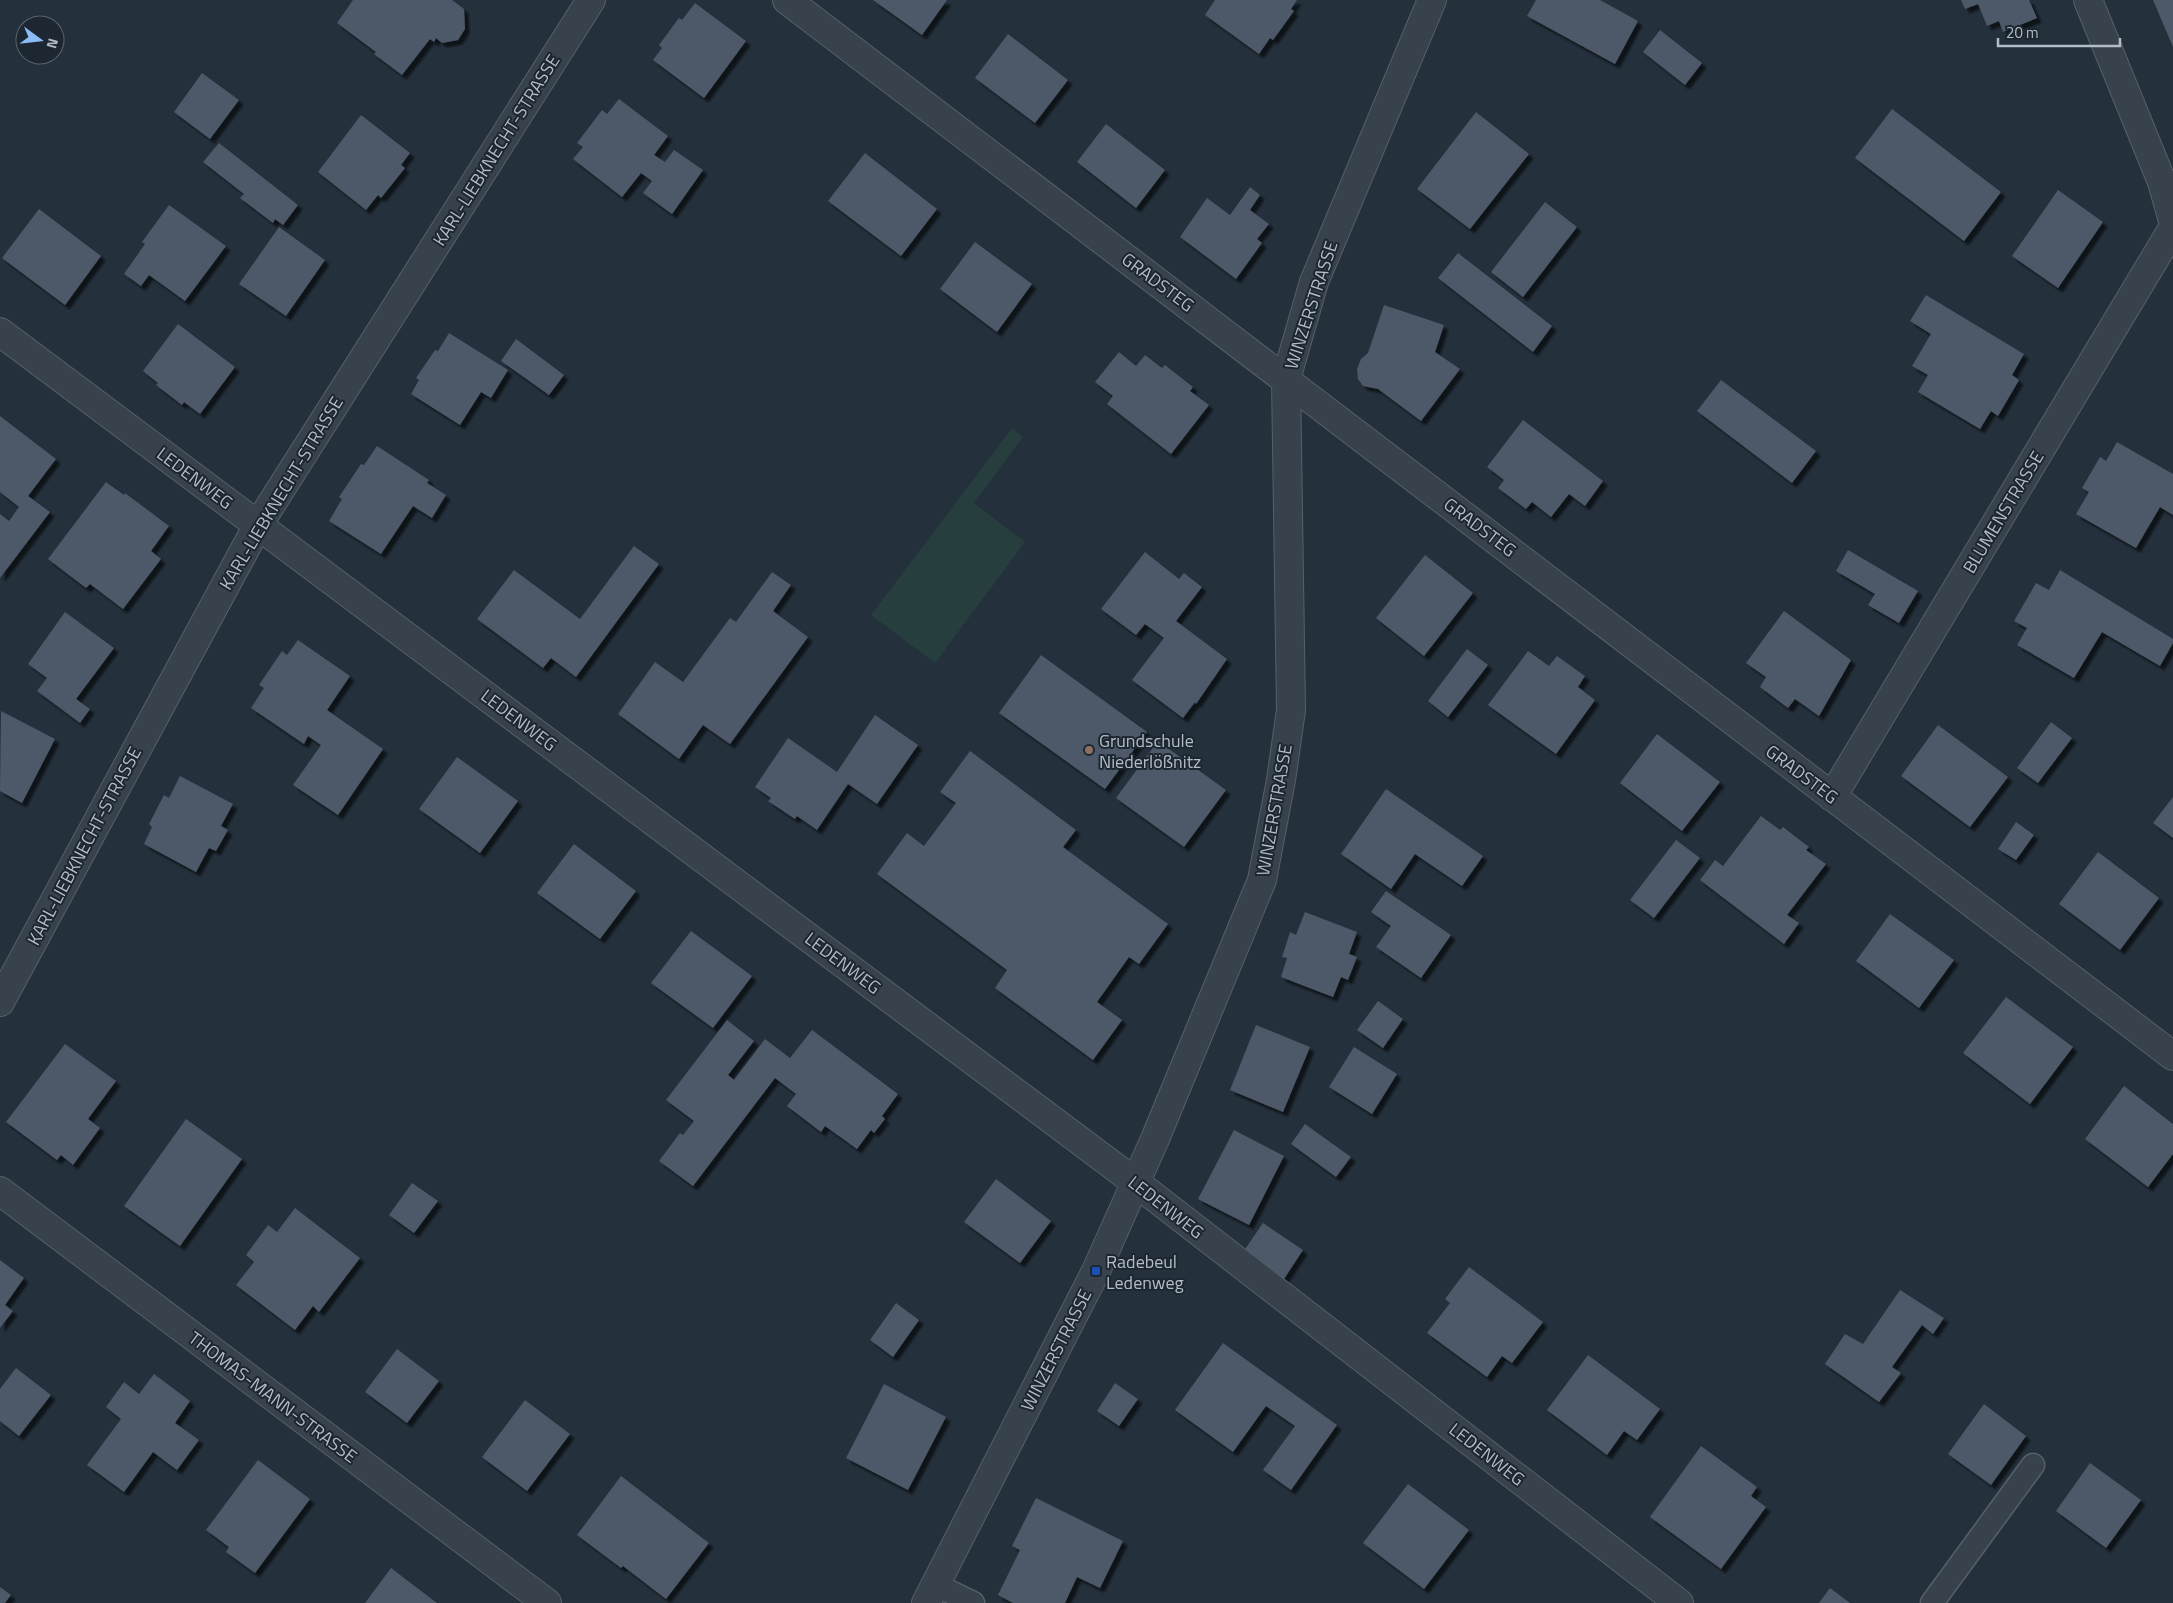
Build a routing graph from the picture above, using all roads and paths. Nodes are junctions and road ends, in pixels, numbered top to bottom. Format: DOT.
graph roads {
  1 [pos="591,0"];
  2 [pos="786,0"];
  3 [pos="1432,0"];
  4 [pos="2088,0"];
  5 [pos="2168,178"];
  6 [pos="2173,220"];
  7 [pos="2173,228"];
  8 [pos="0,332"];
  9 [pos="1286,379"];
  10 [pos="258,525"];
  11 [pos="1832,797"];
  12 [pos="0,1002"];
  13 [pos="2173,1056"];
  14 [pos="1135,1182"];
  15 [pos="0,1191"];
  16 [pos="2034,1465"];
  17 [pos="931,1594"];
  18 [pos="547,1603"];
  19 [pos="973,1603"];
  20 [pos="1679,1603"];
  21 [pos="1932,1603"];
  1 -- 10 [label="street, KARL-LIEBKNECHT-STRASSE"];
  2 -- 9 [label="street, GRADSTEG"];
  3 -- 9 [label="street, WINZERSTRASSE"];
  4 -- 5 [label="street"];
  5 -- 6 [label="street"];
  7 -- 11 [label="street, BLUMENSTRASSE"];
  8 -- 10 [label="street, LEDENWEG"];
  9 -- 11 [label="street, GRADSTEG"];
  9 -- 14 [label="street, WINZERSTRASSE"];
  10 -- 12 [label="street, KARL-LIEBKNECHT-STRASSE"];
  10 -- 14 [label="street, LEDENWEG"];
  11 -- 13 [label="street, GRADSTEG"];
  14 -- 17 [label="street, WINZERSTRASSE"];
  14 -- 20 [label="street, LEDENWEG"];
  15 -- 18 [label="street, THOMAS-MANN-STRASSE"];
  16 -- 21 [label="lane"];
  17 -- 19 [label="lane"];
}
